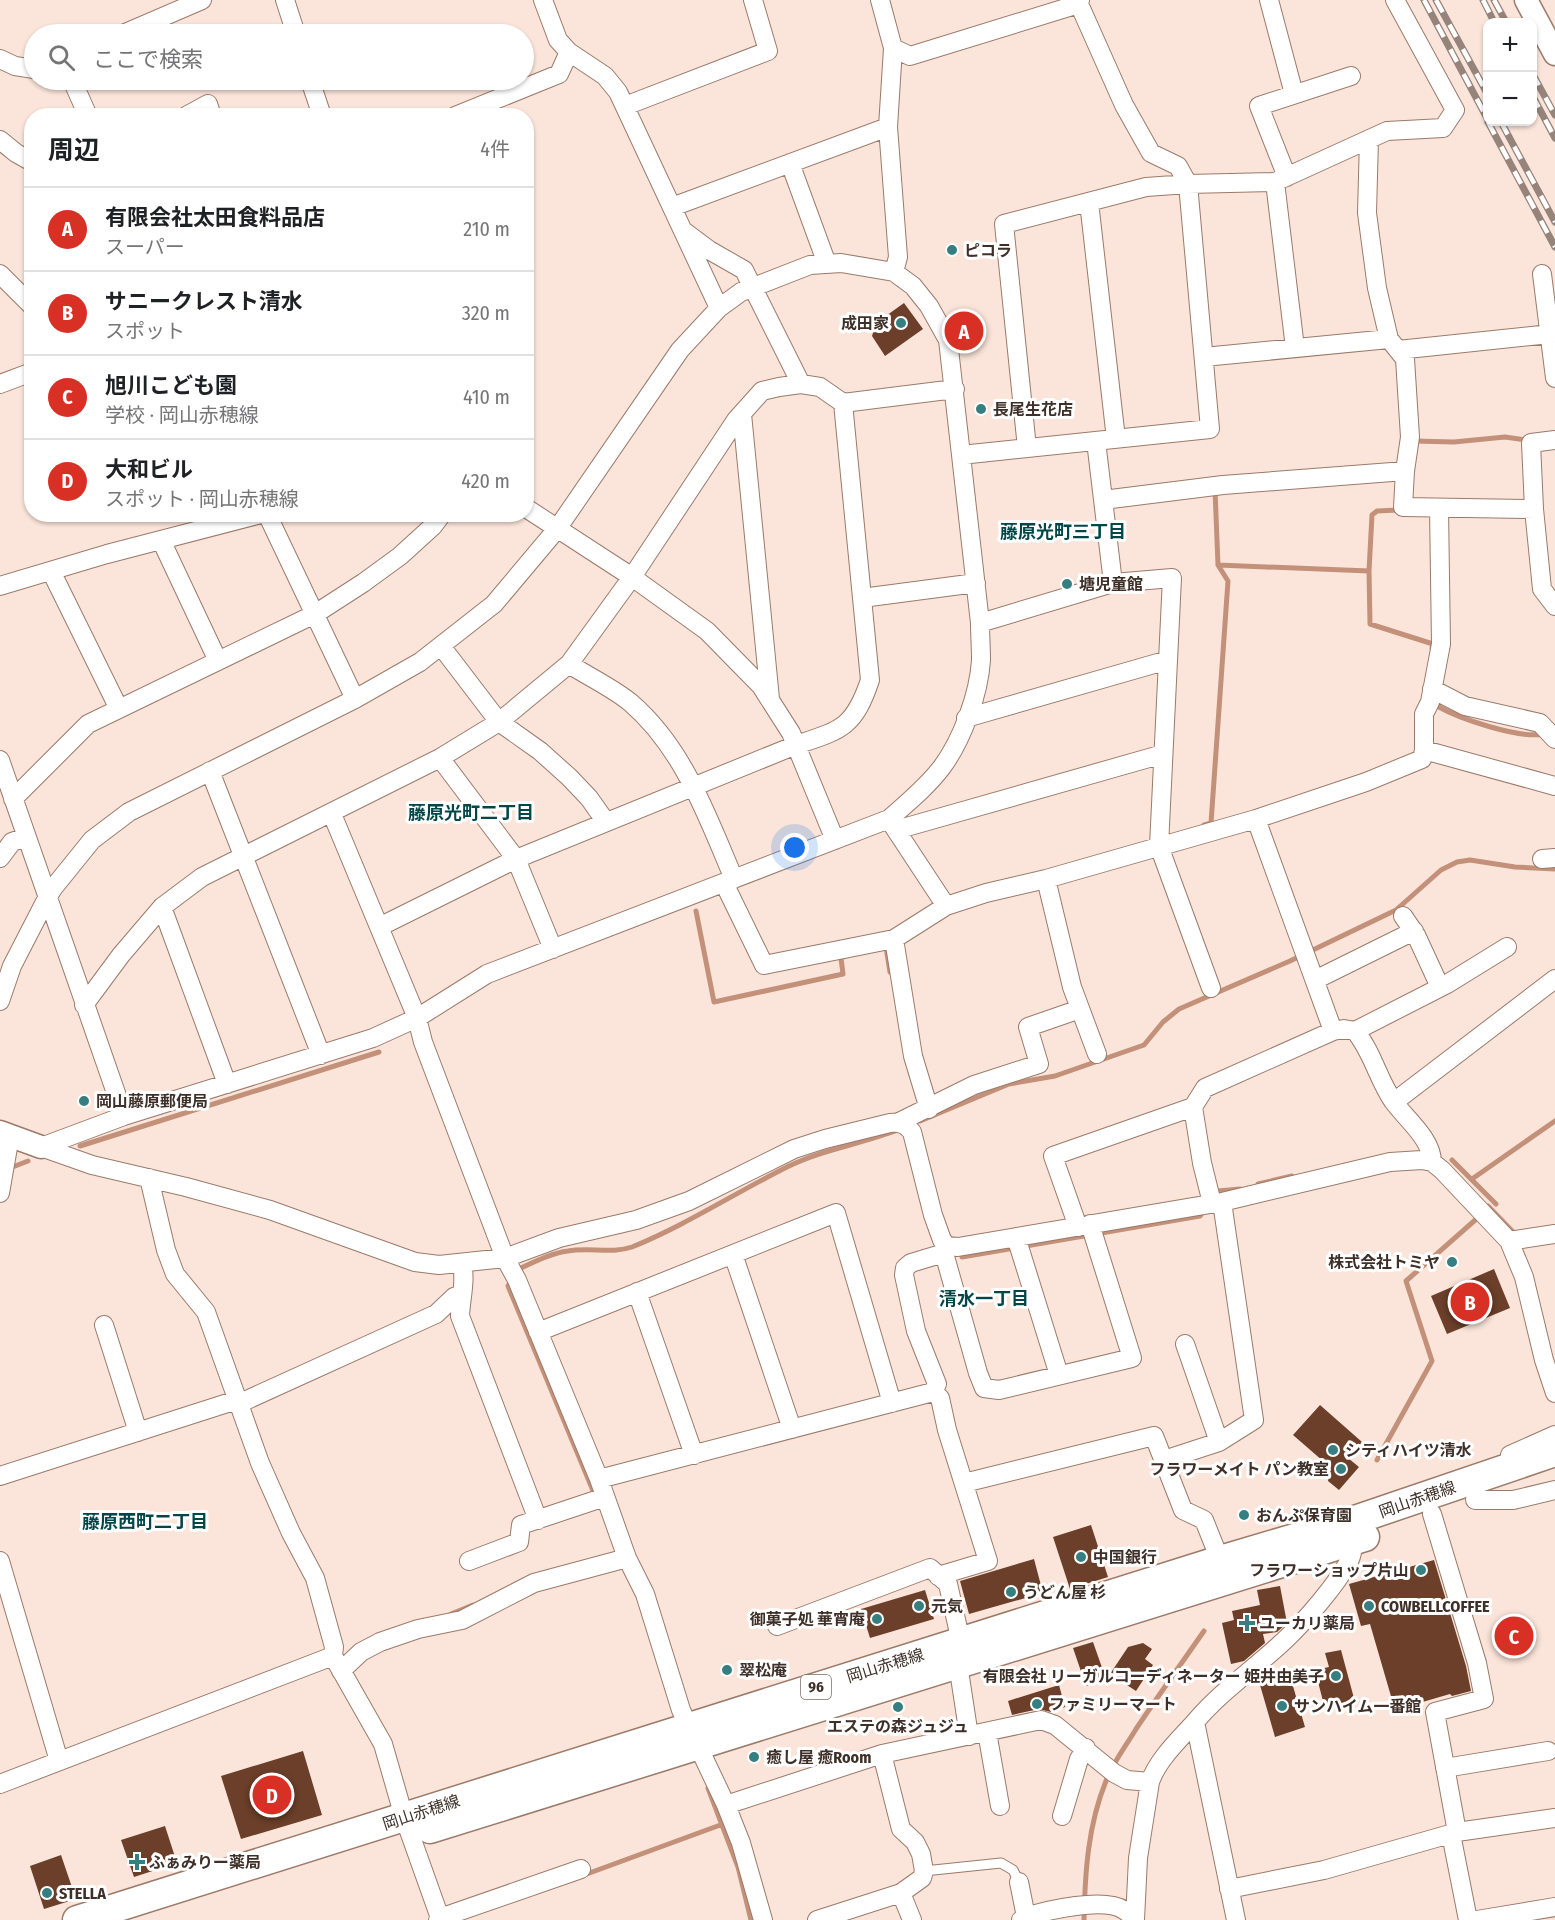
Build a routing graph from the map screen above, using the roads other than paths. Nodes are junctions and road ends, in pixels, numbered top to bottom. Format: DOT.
graph roads {
  1 [pos="202,0"];
  2 [pos="285,0"];
  3 [pos="543,0"];
  4 [pos="753,0"];
  5 [pos="880,0"];
  6 [pos="1269,0"];
  7 [pos="1395,0"];
  8 [pos="1526,0"];
  9 [pos="1080,2"];
  10 [pos="162,8"];
  11 [pos="138,24"];
  12 [pos="293,24"];
  13 [pos="893,48"];
  14 [pos="569,52"];
  15 [pos="1555,54"];
  16 [pos="0,59"];
  17 [pos="24,67"];
  18 [pos="1351,76"];
  19 [pos="534,84"];
  20 [pos="76,90"];
  21 [pos="313,90"];
  22 [pos="519,90"];
  23 [pos="1294,94"];
  24 [pos="625,106"];
  25 [pos="84,108"];
  26 [pos="319,108"];
  27 [pos="475,108"];
  28 [pos="888,127"];
  29 [pos="1369,139"];
  30 [pos="0,140"];
  31 [pos="24,158"];
  32 [pos="790,164"];
  33 [pos="1281,180"];
  34 [pos="1188,184"];
  35 [pos="1089,202"];
  36 [pos="672,207"];
  37 [pos="683,231"];
  38 [pos="827,264"];
  39 [pos="894,272"];
  40 [pos="0,274"];
  41 [pos="1542,274"];
  42 [pos="752,287"];
  43 [pos="24,298"];
  44 [pos="719,308"];
  45 [pos="1550,334"];
  46 [pos="1393,344"];
  47 [pos="1295,348"];
  48 [pos="1204,357"];
  49 [pos="24,375"];
  50 [pos="1555,378"];
  51 [pos="0,384"];
  52 [pos="801,384"];
  53 [pos="955,389"];
  54 [pos="843,403"];
  55 [pos="742,414"];
  56 [pos="1116,439"];
  57 [pos="1555,440"];
  58 [pos="1096,441"];
  59 [pos="1027,448"];
  60 [pos="961,455"];
  61 [pos="1405,471"];
  62 [pos="1103,500"];
  63 [pos="1439,508"];
  64 [pos="1533,509"];
  65 [pos="534,513"];
  66 [pos="230,522"];
  67 [pos="271,522"];
  68 [pos="436,522"];
  69 [pos="557,529"];
  70 [pos="161,540"];
  71 [pos="51,571"];
  72 [pos="632,577"];
  73 [pos="976,583"];
  74 [pos="1113,584"];
  75 [pos="0,586"];
  76 [pos="862,598"];
  77 [pos="1555,606"];
  78 [pos="315,614"];
  79 [pos="980,623"];
  80 [pos="441,646"];
  81 [pos="1168,660"];
  82 [pos="218,661"];
  83 [pos="569,664"];
  84 [pos="1432,689"];
  85 [pos="355,699"];
  86 [pos="770,700"];
  87 [pos="119,709"];
  88 [pos="966,718"];
  89 [pos="499,722"];
  90 [pos="1551,735"];
  91 [pos="796,745"];
  92 [pos="1424,750"];
  93 [pos="1163,754"];
  94 [pos="440,758"];
  95 [pos="0,760"];
  96 [pos="210,771"];
  97 [pos="695,786"];
  98 [pos="1555,786"];
  99 [pos="13,799"];
  100 [pos="332,814"];
  101 [pos="1256,819"];
  102 [pos="606,822"];
  103 [pos="892,825"];
  104 [pos="26,837"];
  105 [pos="835,840"];
  106 [pos="1159,846"];
  107 [pos="243,857"];
  108 [pos="0,858"];
  109 [pos="516,859"];
  110 [pos="1046,879"];
  111 [pos="729,881"];
  112 [pos="47,898"];
  113 [pos="946,906"];
  114 [pos="162,907"];
  115 [pos="1403,916"];
  116 [pos="379,927"];
  117 [pos="1414,931"];
  118 [pos="894,939"];
  119 [pos="1507,947"];
  120 [pos="553,949"];
  121 [pos="1555,979"];
  122 [pos="1315,980"];
  123 [pos="1440,987"];
  124 [pos="1210,988"];
  125 [pos="0,1001"];
  126 [pos="84,1005"];
  127 [pos="1080,1009"];
  128 [pos="417,1018"];
  129 [pos="1333,1031"];
  130 [pos="1355,1031"];
  131 [pos="1096,1054"];
  132 [pos="321,1056"];
  133 [pos="227,1084"];
  134 [pos="1394,1102"];
  135 [pos="1193,1107"];
  136 [pos="925,1110"];
  137 [pos="124,1116"];
  138 [pos="906,1126"];
  139 [pos="5,1134"];
  140 [pos="42,1147"];
  141 [pos="1432,1162"];
  142 [pos="149,1178"];
  143 [pos="0,1193"];
  144 [pos="1217,1202"];
  145 [pos="1089,1230"];
  146 [pos="1555,1234"];
  147 [pos="1517,1240"];
  148 [pos="1018,1244"];
  149 [pos="946,1249"];
  150 [pos="733,1254"];
  151 [pos="462,1263"];
  152 [pos="511,1269"];
  153 [pos="637,1292"];
  154 [pos="461,1294"];
  155 [pos="104,1325"];
  156 [pos="538,1332"];
  157 [pos="1185,1344"];
  158 [pos="1059,1375"];
  159 [pos="933,1392"];
  160 [pos="1555,1393"];
  161 [pos="238,1402"];
  162 [pos="892,1403"];
  163 [pos="1555,1424"];
  164 [pos="792,1429"];
  165 [pos="138,1432"];
  166 [pos="1555,1436"];
  167 [pos="1219,1442"];
  168 [pos="1555,1452"];
  169 [pos="694,1455"];
  170 [pos="1164,1460"];
  171 [pos="1555,1473"];
  172 [pos="0,1476"];
  173 [pos="599,1479"];
  174 [pos="964,1483"];
  175 [pos="1555,1490"];
  176 [pos="605,1497"];
  177 [pos="1475,1500"];
  178 [pos="1419,1508"];
  179 [pos="538,1520"];
  180 [pos="1351,1531"];
  181 [pos="627,1558"];
  182 [pos="1220,1560"];
  183 [pos="0,1561"];
  184 [pos="469,1561"];
  185 [pos="938,1576"];
  186 [pos="777,1626"];
  187 [pos="959,1653"];
  188 [pos="337,1663"];
  189 [pos="1196,1722"];
  190 [pos="978,1734"];
  191 [pos="692,1737"];
  192 [pos="1086,1748"];
  193 [pos="1548,1751"];
  194 [pos="882,1754"];
  195 [pos="59,1761"];
  196 [pos="1445,1768"];
  197 [pos="1150,1782"];
  198 [pos="0,1784"];
  199 [pos="726,1805"];
  200 [pos="1000,1806"];
  201 [pos="1062,1816"];
  202 [pos="1555,1818"];
  203 [pos="407,1827"];
  204 [pos="1454,1833"];
  205 [pos="581,1869"];
  206 [pos="924,1871"];
  207 [pos="1019,1882"];
  208 [pos="1229,1889"];
  209 [pos="901,1893"];
  210 [pos="1555,1907"];
  211 [pos="1025,1919"];
  212 [pos="77,1920"];
  213 [pos="143,1920"];
  214 [pos="442,1920"];
  215 [pos="763,1920"];
  216 [pos="817,1920"];
  217 [pos="912,1920"];
  218 [pos="1135,1920"];
  219 [pos="1236,1920"];
  220 [pos="1468,1920"];
  221 [pos="1477,1920"];
  1 -- 10 [label="street"];
  2 -- 12 [label="street"];
  3 -- 14 [label="street"];
  4 -- 24 [label="street"];
  5 -- 13 [label="street"];
  6 -- 23 [label="street"];
  7 -- 29 [label="street"];
  8 -- 15 [label="street"];
  9 -- 13 [label="street"];
  9 -- 34 [label="street"];
  10 -- 11 [label="street"];
  13 -- 28 [label="street"];
  14 -- 19 [label="street"];
  14 -- 24 [label="street"];
  16 -- 17 [label="street"];
  18 -- 23 [label="street"];
  20 -- 25 [label="street"];
  21 -- 26 [label="street"];
  22 -- 27 [label="street"];
  23 -- 33 [label="street"];
  24 -- 36 [label="street"];
  28 -- 32 [label="street"];
  28 -- 39 [label="street"];
  29 -- 33 [label="street"];
  29 -- 46 [label="street"];
  30 -- 31 [label="street"];
  32 -- 36 [label="street"];
  32 -- 38 [label="street"];
  33 -- 34 [label="street"];
  33 -- 47 [label="street"];
  34 -- 35 [label="street"];
  34 -- 48 [label="street"];
  35 -- 56 [label="street"];
  35 -- 59 [label="street"];
  36 -- 37 [label="street"];
  37 -- 42 [label="street"];
  37 -- 44 [label="street"];
  38 -- 39 [label="street"];
  38 -- 42 [label="street"];
  39 -- 53 [label="street"];
  40 -- 43 [label="street"];
  41 -- 45 [label="street"];
  42 -- 44 [label="street"];
  42 -- 52 [label="street"];
  44 -- 69 [label="street"];
  45 -- 46 [label="street"];
  45 -- 50 [label="street"];
  46 -- 47 [label="street"];
  46 -- 61 [label="street"];
  47 -- 48 [label="street"];
  48 -- 56 [label="street"];
  49 -- 51 [label="street"];
  52 -- 54 [label="street"];
  52 -- 55 [label="street"];
  53 -- 54 [label="street"];
  53 -- 60 [label="street"];
  54 -- 76 [label="street"];
  55 -- 72 [label="street"];
  55 -- 86 [label="street"];
  56 -- 58 [label="street"];
  57 -- 64 [label="street"];
  58 -- 59 [label="street"];
  58 -- 62 [label="street"];
  59 -- 60 [label="street"];
  60 -- 73 [label="street"];
  61 -- 62 [label="street"];
  61 -- 63 [label="street"];
  62 -- 74 [label="street"];
  63 -- 64 [label="street"];
  63 -- 84 [label="street"];
  64 -- 77 [label="street"];
  65 -- 69 [label="street"];
  66 -- 70 [label="street"];
  67 -- 78 [label="street"];
  68 -- 78 [label="street"];
  69 -- 72 [label="street"];
  69 -- 80 [label="street"];
  70 -- 71 [label="street"];
  70 -- 82 [label="street"];
  71 -- 75 [label="street"];
  71 -- 87 [label="street"];
  72 -- 83 [label="street"];
  72 -- 86 [label="street"];
  73 -- 76 [label="street"];
  73 -- 79 [label="street"];
  74 -- 79 [label="street"];
  74 -- 81 [label="street"];
  76 -- 91 [label="street"];
  78 -- 82 [label="street"];
  78 -- 85 [label="street"];
  79 -- 88 [label="street"];
  80 -- 85 [label="street"];
  80 -- 89 [label="street"];
  81 -- 88 [label="street"];
  81 -- 93 [label="street"];
  82 -- 87 [label="street"];
  83 -- 89 [label="street"];
  83 -- 97 [label="street"];
  84 -- 90 [label="street"];
  84 -- 92 [label="street"];
  85 -- 96 [label="street"];
  86 -- 91 [label="street"];
  87 -- 99 [label="street"];
  88 -- 103 [label="street"];
  89 -- 94 [label="street"];
  89 -- 102 [label="street"];
  91 -- 97 [label="street"];
  91 -- 105 [label="street"];
  92 -- 98 [label="street"];
  92 -- 101 [label="street"];
  93 -- 103 [label="street"];
  93 -- 106 [label="street"];
  94 -- 100 [label="street"];
  94 -- 109 [label="street"];
  95 -- 99 [label="street"];
  96 -- 107 [label="street"];
  96 -- 112 [label="street"];
  97 -- 102 [label="street"];
  97 -- 111 [label="street"];
  99 -- 104 [label="street"];
  100 -- 107 [label="street"];
  100 -- 116 [label="street"];
  101 -- 106 [label="street"];
  101 -- 122 [label="street"];
  102 -- 109 [label="street"];
  103 -- 105 [label="street"];
  103 -- 113 [label="street"];
  104 -- 108 [label="street"];
  104 -- 112 [label="street"];
  105 -- 111 [label="street"];
  106 -- 110 [label="street"];
  106 -- 124 [label="street"];
  107 -- 114 [label="street"];
  107 -- 132 [label="street"];
  109 -- 116 [label="street"];
  109 -- 120 [label="street"];
  110 -- 113 [label="street"];
  110 -- 127 [label="street"];
  111 -- 118 [label="street"];
  111 -- 120 [label="street"];
  112 -- 125 [label="street"];
  112 -- 126 [label="street"];
  113 -- 118 [label="street"];
  114 -- 126 [label="street"];
  114 -- 133 [label="street"];
  115 -- 117 [label="street"];
  116 -- 128 [label="street"];
  117 -- 122 [label="street"];
  117 -- 123 [label="street"];
  118 -- 136 [label="street"];
  119 -- 123 [label="street"];
  120 -- 128 [label="street"];
  121 -- 134 [label="street"];
  122 -- 129 [label="street"];
  123 -- 130 [label="street"];
  126 -- 137 [label="street"];
  127 -- 131 [label="street"];
  127 -- 136 [label="street"];
  128 -- 132 [label="street"];
  128 -- 152 [label="street"];
  129 -- 130 [label="street"];
  129 -- 135 [label="street"];
  130 -- 134 [label="street"];
  132 -- 133 [label="street"];
  133 -- 137 [label="street"];
  134 -- 141 [label="street"];
  135 -- 144 [label="street"];
  135 -- 145 [label="street"];
  136 -- 138 [label="street"];
  137 -- 140 [label="street"];
  138 -- 149 [label="street"];
  138 -- 152 [label="street"];
  139 -- 140 [label="street"];
  139 -- 143 [label="street"];
  140 -- 142 [label="street"];
  141 -- 144 [label="street"];
  141 -- 147 [label="street"];
  142 -- 151 [label="street"];
  142 -- 161 [label="street"];
  144 -- 145 [label="street"];
  144 -- 167 [label="street"];
  145 -- 148 [label="street"];
  145 -- 158 [label="street"];
  146 -- 147 [label="street"];
  147 -- 160 [label="street"];
  148 -- 149 [label="street"];
  148 -- 158 [label="street"];
  149 -- 158 [label="street"];
  149 -- 159 [label="street"];
  150 -- 153 [label="street"];
  150 -- 162 [label="street"];
  150 -- 164 [label="street"];
  151 -- 152 [label="street"];
  151 -- 154 [label="street"];
  152 -- 156 [label="street"];
  153 -- 156 [label="street"];
  153 -- 169 [label="street"];
  154 -- 161 [label="street"];
  154 -- 179 [label="street"];
  155 -- 165 [label="street"];
  156 -- 173 [label="street"];
  157 -- 167 [label="street"];
  159 -- 162 [label="street"];
  159 -- 174 [label="street"];
  161 -- 165 [label="street"];
  161 -- 188 [label="street"];
  162 -- 164 [label="street"];
  163 -- 166 [label="street"];
  164 -- 169 [label="street"];
  165 -- 172 [label="street"];
  166 -- 178 [label="street"];
  167 -- 170 [label="street"];
  168 -- 178 [label="main road, 岡山赤穂線 / 96"];
  169 -- 173 [label="street"];
  170 -- 174 [label="street"];
  170 -- 182 [label="street"];
  171 -- 177 [label="main road, 岡山赤穂線 / 96"];
  173 -- 176 [label="street"];
  174 -- 185 [label="street"];
  175 -- 177 [label="street"];
  176 -- 179 [label="street"];
  176 -- 181 [label="street"];
  177 -- 178 [label="main road, 岡山赤穂線 / 96"];
  178 -- 180 [label="main road, 岡山赤穂線 / 96"];
  178 -- 196 [label="street"];
  179 -- 184 [label="street"];
  180 -- 182 [label="main road, 岡山赤穂線 / 96"];
  180 -- 187 [label="main road, 岡山赤穂線 / 96"];
  180 -- 189 [label="street"];
  181 -- 188 [label="street"];
  181 -- 191 [label="street"];
  182 -- 187 [label="main road, 岡山赤穂線 / 96"];
  183 -- 195 [label="street"];
  185 -- 186 [label="street"];
  185 -- 187 [label="street"];
  187 -- 190 [label="street"];
  187 -- 191 [label="main road, 岡山赤穂線 / 96"];
  188 -- 195 [label="street"];
  188 -- 203 [label="street"];
  189 -- 197 [label="street"];
  189 -- 208 [label="street"];
  190 -- 192 [label="street"];
  190 -- 194 [label="street"];
  190 -- 200 [label="street"];
  191 -- 199 [label="street"];
  191 -- 203 [label="main road, 岡山赤穂線 / 96"];
  192 -- 197 [label="street"];
  192 -- 201 [label="street"];
  193 -- 196 [label="street"];
  194 -- 199 [label="street"];
  194 -- 206 [label="street"];
  195 -- 198 [label="street"];
  196 -- 204 [label="street"];
  197 -- 218 [label="street"];
  199 -- 215 [label="street"];
  202 -- 204 [label="street"];
  203 -- 212 [label="main road, 岡山赤穂線 / 96"];
  203 -- 213 [label="main road, 岡山赤穂線 / 96"];
  203 -- 214 [label="street"];
  204 -- 208 [label="street"];
  204 -- 220 [label="street"];
  205 -- 214 [label="street"];
  206 -- 207 [label="lane"];
  206 -- 209 [label="street"];
  207 -- 211 [label="street"];
  208 -- 219 [label="street"];
  209 -- 216 [label="street"];
  209 -- 217 [label="street"];
  210 -- 221 [label="street"];
  211 -- 218 [label="street"];
}
